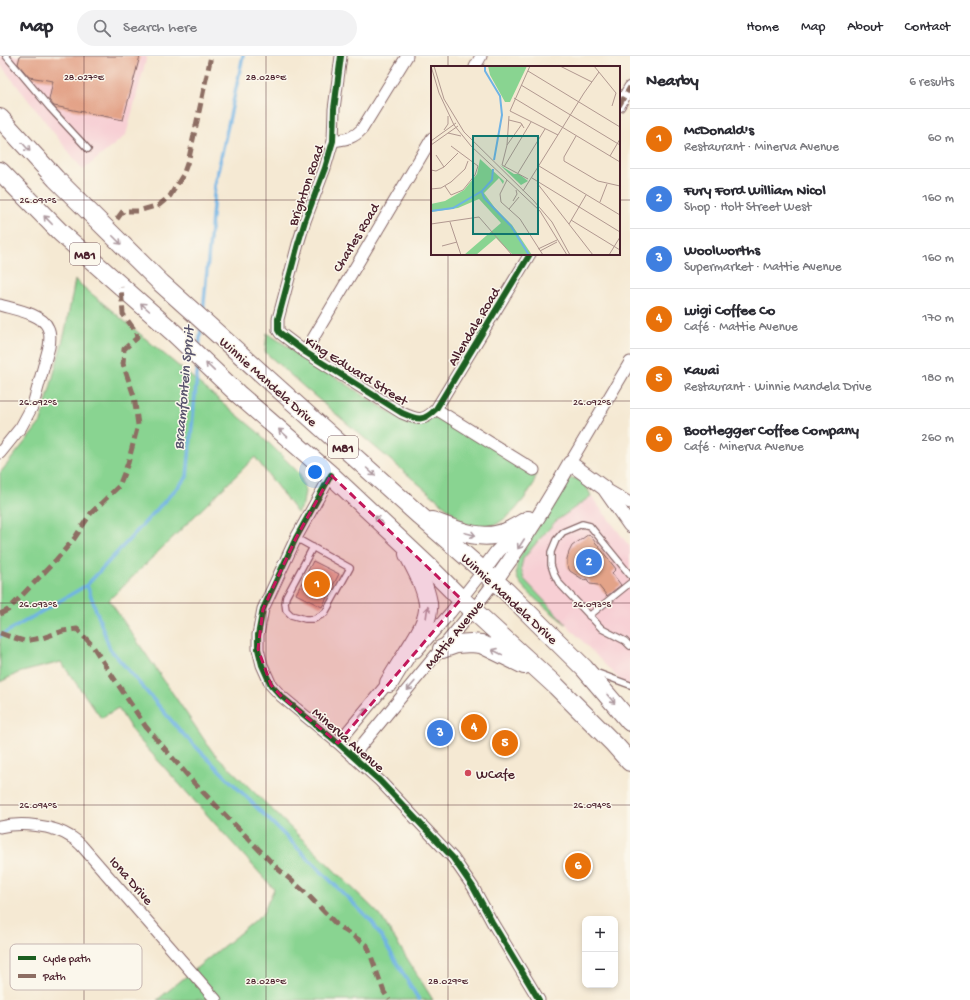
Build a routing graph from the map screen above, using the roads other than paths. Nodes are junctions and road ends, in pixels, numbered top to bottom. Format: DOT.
graph roads {
  1 [pos="6,56"];
  2 [pos="341,56"];
  3 [pos="406,56"];
  4 [pos="481,56"];
  5 [pos="476,66"];
  6 [pos="630,87"];
  7 [pos="620,104"];
  8 [pos="0,118"];
  9 [pos="431,140"];
  10 [pos="333,141"];
  11 [pos="88,149"];
  12 [pos="0,171"];
  13 [pos="529,255"];
  14 [pos="0,306"];
  15 [pos="278,319"];
  16 [pos="305,352"];
  17 [pos="630,362"];
  18 [pos="436,409"];
  19 [pos="0,453"];
  20 [pos="570,463"];
  21 [pos="534,470"];
  22 [pos="331,475"];
  23 [pos="604,488"];
  24 [pos="630,504"];
  25 [pos="420,516"];
  26 [pos="528,520"];
  27 [pos="630,525"];
  28 [pos="296,538"];
  29 [pos="402,542"];
  30 [pos="313,547"];
  31 [pos="630,575"];
  32 [pos="489,576"];
  33 [pos="630,583"];
  34 [pos="467,605"];
  35 [pos="589,616"];
  36 [pos="630,646"];
  37 [pos="442,649"];
  38 [pos="584,668"];
  39 [pos="389,682"];
  40 [pos="630,685"];
  41 [pos="585,715"];
  42 [pos="630,722"];
  43 [pos="338,743"];
  44 [pos="354,758"];
  45 [pos="630,762"];
  46 [pos="0,827"];
  47 [pos="216,1000"];
  48 [pos="539,1000"];
  1 -- 11 [label="lane"];
  2 -- 10 [label="street, Brighton Road"];
  3 -- 10 [label="street, Brighton Road"];
  4 -- 5 [label="street"];
  6 -- 7 [label="street"];
  8 -- 25 [label="main road, Winnie Mandela Drive / M81, one-way"];
  9 -- 16 [label="street, Charles Road"];
  10 -- 15 [label="street, Brighton Road"];
  22 -- 12 [label="main road, Winnie Mandela Drive / M81, one-way"];
  13 -- 18 [label="street, Allendale Road"];
  14 -- 19 [label="street"];
  15 -- 16 [label="street, King Edward Street"];
  16 -- 18 [label="street, King Edward Street"];
  17 -- 20 [label="street, Mattie Avenue"];
  18 -- 21 [label="street"];
  20 -- 23 [label="street"];
  20 -- 26 [label="street, Mattie Avenue"];
  20 -- 32 [label="street, Mattie Avenue, one-way"];
  22 -- 28 [label="street, Minerva Avenue"];
  29 -- 22 [label="main road, Winnie Mandela Drive / M81, one-way"];
  23 -- 24 [label="street"];
  23 -- 27 [label="street"];
  25 -- 26 [label="main road, one-way"];
  25 -- 32 [label="main road, Winnie Mandela Drive / M81"];
  26 -- 32 [label="street, Mattie Avenue"];
  28 -- 30 [label="lane"];
  28 -- 43 [label="street, Minerva Avenue"];
  29 -- 34 [label="main road, Winnie Mandela Drive / M81"];
  39 -- 29 [label="main road, one-way"];
  30 -- 30 [label="lane"];
  31 -- 35 [label="lane"];
  32 -- 34 [label="street, Mattie Avenue"];
  32 -- 34 [label="street, Mattie Avenue"];
  32 -- 38 [label="main road, Winnie Mandela Drive / M81"];
  33 -- 35 [label="lane"];
  34 -- 37 [label="street, Mattie Avenue"];
  34 -- 39 [label="street, Mattie Avenue"];
  34 -- 41 [label="main road, Winnie Mandela Drive / M81"];
  35 -- 36 [label="lane"];
  41 -- 37 [label="main road, one-way"];
  37 -- 44 [label="street, Mattie Avenue, one-way"];
  38 -- 40 [label="lane"];
  38 -- 42 [label="main road, Winnie Mandela Drive / M81, one-way"];
  43 -- 39 [label="street, Mattie Avenue, one-way"];
  41 -- 45 [label="main road, Winnie Mandela Drive / M81"];
  43 -- 44 [label="street, Minerva Avenue"];
  44 -- 48 [label="street, Minerva Avenue"];
  46 -- 47 [label="street, Iona Drive"];
}
